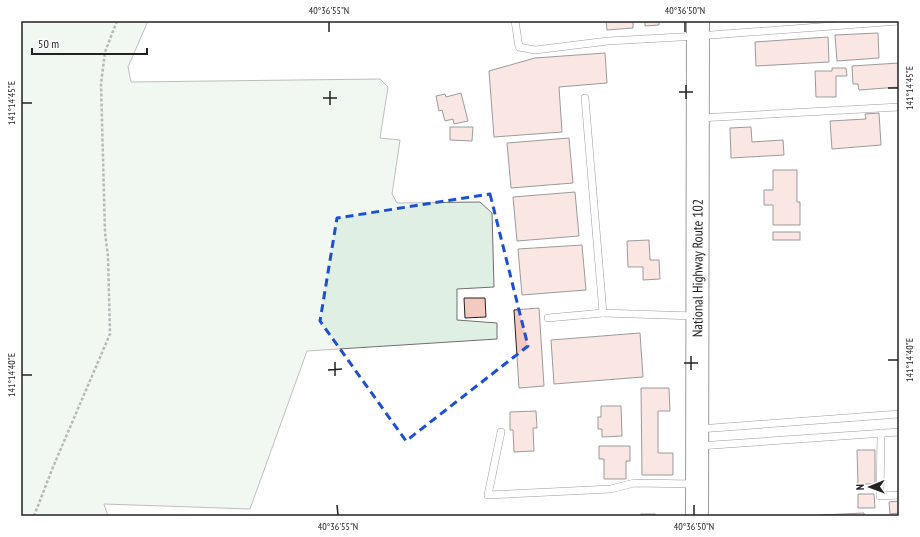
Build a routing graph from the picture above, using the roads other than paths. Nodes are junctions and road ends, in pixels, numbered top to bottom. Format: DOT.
graph roads {
  1 [pos="515,21"];
  2 [pos="899,21"];
  3 [pos="698,28"];
  4 [pos="585,98"];
  5 [pos="899,107"];
  6 [pos="698,118"];
  7 [pos="604,313"];
  8 [pos="697,316"];
  9 [pos="548,318"];
  10 [pos="899,414"];
  11 [pos="501,432"];
  12 [pos="899,432"];
  13 [pos="881,433"];
  14 [pos="697,438"];
  15 [pos="697,484"];
  16 [pos="899,495"];
  17 [pos="697,516"];
  1 -- 3 [label="lane"];
  2 -- 3 [label="lane"];
  3 -- 6 [label="highway, National Highway Route 102"];
  4 -- 7 [label="lane"];
  5 -- 6 [label="lane"];
  6 -- 8 [label="highway, National Highway Route 102"];
  7 -- 8 [label="lane"];
  7 -- 9 [label="lane"];
  8 -- 14 [label="highway, National Highway Route 102"];
  10 -- 14 [label="lane"];
  11 -- 15 [label="lane"];
  12 -- 13 [label="lane"];
  13 -- 14 [label="lane"];
  13 -- 16 [label="lane"];
  14 -- 15 [label="highway, National Highway Route 102"];
  15 -- 17 [label="highway, National Highway Route 102"];
}
